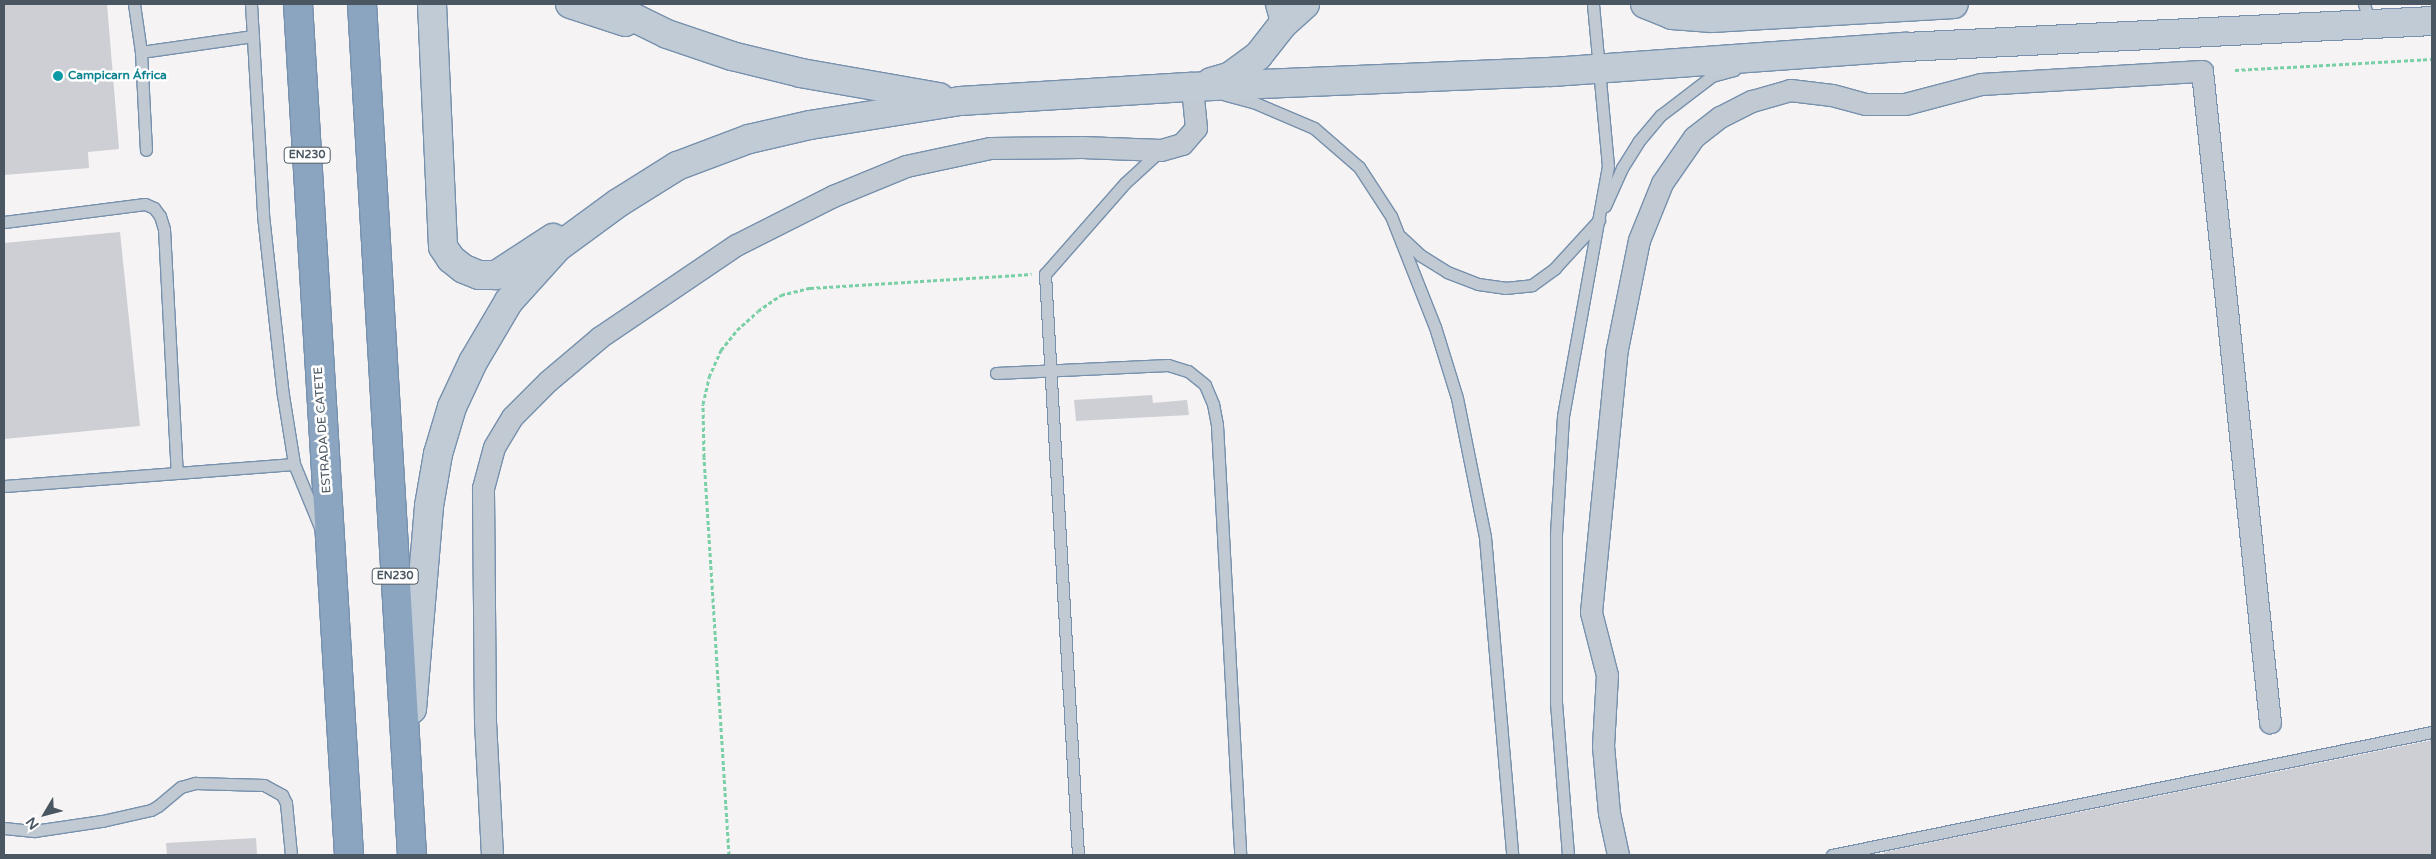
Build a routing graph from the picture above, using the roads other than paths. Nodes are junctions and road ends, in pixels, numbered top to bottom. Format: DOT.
graph roads {
  1 [pos="134,4"];
  2 [pos="251,4"];
  3 [pos="298,4"];
  4 [pos="362,4"];
  5 [pos="432,4"];
  6 [pos="570,4"];
  7 [pos="606,4"];
  8 [pos="1305,4"];
  9 [pos="1593,4"];
  10 [pos="1644,4"];
  11 [pos="1954,4"];
  12 [pos="1279,14"];
  13 [pos="2367,14"];
  14 [pos="2432,22"];
  15 [pos="667,34"];
  16 [pos="253,36"];
  17 [pos="141,52"];
  18 [pos="1777,57"];
  19 [pos="1600,69"];
  20 [pos="1192,87"];
  21 [pos="960,101"];
  22 [pos="146,150"];
  23 [pos="1161,150"];
  24 [pos="677,166"];
  25 [pos="1598,221"];
  26 [pos="4,222"];
  27 [pos="1398,234"];
  28 [pos="1050,369"];
  29 [pos="996,373"];
  30 [pos="294,464"];
  31 [pos="177,473"];
  32 [pos="4,486"];
  33 [pos="331,555"];
  34 [pos="2270,722"];
  35 [pos="2432,732"];
  36 [pos="407,769"];
  37 [pos="4,828"];
  38 [pos="291,855"];
  39 [pos="348,855"];
  40 [pos="412,855"];
  41 [pos="492,855"];
  42 [pos="1078,855"];
  43 [pos="1240,855"];
  44 [pos="1512,855"];
  45 [pos="1568,855"];
  46 [pos="1618,855"];
  47 [pos="1832,855"];
  1 -- 17 [label="lane"];
  2 -- 16 [label="lane"];
  3 -- 33 [label="highway, ESTRADA DE CATETE / EN230"];
  4 -- 36 [label="highway, EN230"];
  5 -- 24 [label="street"];
  6 -- 15 [label="street"];
  7 -- 15 [label="street"];
  8 -- 12 [label="street"];
  9 -- 19 [label="lane"];
  10 -- 11 [label="street"];
  12 -- 20 [label="street"];
  13 -- 14 [label="street"];
  13 -- 18 [label="street"];
  15 -- 21 [label="street"];
  16 -- 17 [label="lane"];
  16 -- 30 [label="lane"];
  17 -- 22 [label="lane"];
  18 -- 19 [label="street"];
  18 -- 25 [label="lane"];
  19 -- 20 [label="street"];
  19 -- 25 [label="lane"];
  20 -- 21 [label="street"];
  20 -- 23 [label="street"];
  20 -- 27 [label="lane"];
  21 -- 24 [label="street"];
  23 -- 28 [label="lane"];
  23 -- 41 [label="street"];
  24 -- 36 [label="street"];
  25 -- 27 [label="lane"];
  25 -- 45 [label="lane"];
  26 -- 31 [label="lane"];
  27 -- 44 [label="lane"];
  28 -- 29 [label="lane"];
  28 -- 42 [label="lane"];
  28 -- 43 [label="lane"];
  30 -- 31 [label="lane"];
  30 -- 33 [label="lane"];
  31 -- 32 [label="lane"];
  33 -- 39 [label="highway, ESTRADA DE CATETE / EN230"];
  34 -- 46 [label="street"];
  35 -- 47 [label="lane"];
  36 -- 40 [label="highway, EN230"];
  37 -- 38 [label="lane"];
}
